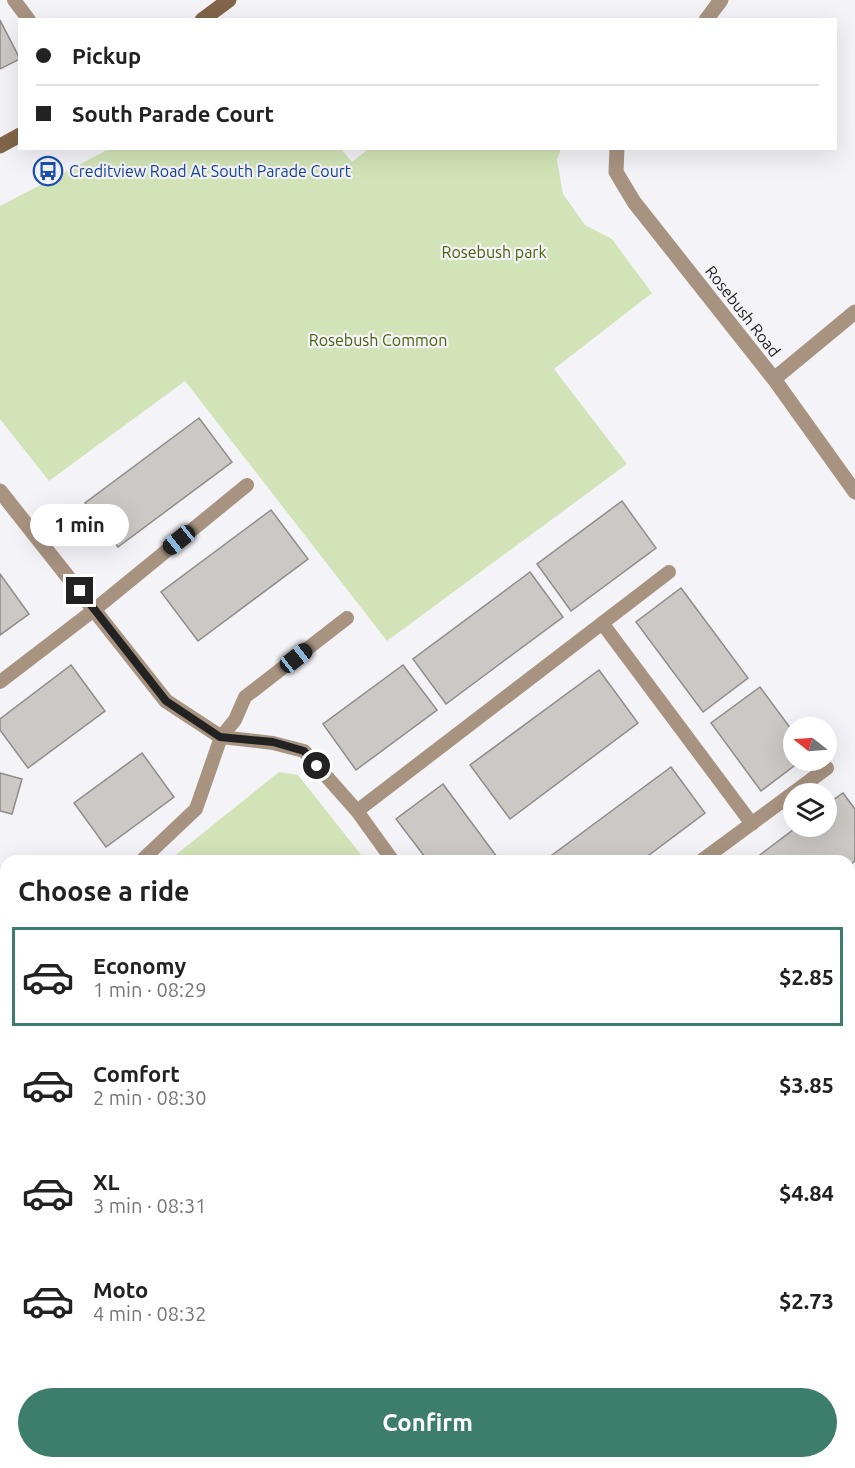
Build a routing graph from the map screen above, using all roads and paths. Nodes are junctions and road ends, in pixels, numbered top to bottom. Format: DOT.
graph roads {
  1 [pos="14,0"];
  2 [pos="229,0"];
  3 [pos="721,0"];
  4 [pos="28,18"];
  5 [pos="205,18"];
  6 [pos="708,18"];
  7 [pos="18,136"];
  8 [pos="0,146"];
  9 [pos="617,150"];
  10 [pos="855,312"];
  11 [pos="774,379"];
  12 [pos="247,484"];
  13 [pos="0,491"];
  14 [pos="855,492"];
  15 [pos="669,572"];
  16 [pos="94,610"];
  17 [pos="347,618"];
  18 [pos="602,623"];
  19 [pos="0,682"];
  20 [pos="220,737"];
  21 [pos="823,771"];
  22 [pos="357,811"];
  23 [pos="752,824"];
  24 [pos="147,855"];
  25 [pos="389,855"];
  26 [pos="709,855"];
  1 -- 4 [label="lane"];
  2 -- 5 [label="main road"];
  3 -- 6 [label="street"];
  7 -- 8 [label="main road"];
  9 -- 11 [label="street, Rosebush Road"];
  10 -- 11 [label="street"];
  11 -- 14 [label="street, Rosebush Road"];
  12 -- 16 [label="lane"];
  13 -- 16 [label="street"];
  15 -- 18 [label="lane"];
  16 -- 19 [label="lane"];
  16 -- 20 [label="street"];
  17 -- 20 [label="lane"];
  18 -- 22 [label="lane"];
  18 -- 23 [label="lane"];
  20 -- 22 [label="lane"];
  20 -- 24 [label="lane"];
  21 -- 23 [label="lane"];
  22 -- 25 [label="lane"];
  23 -- 26 [label="lane"];
}
